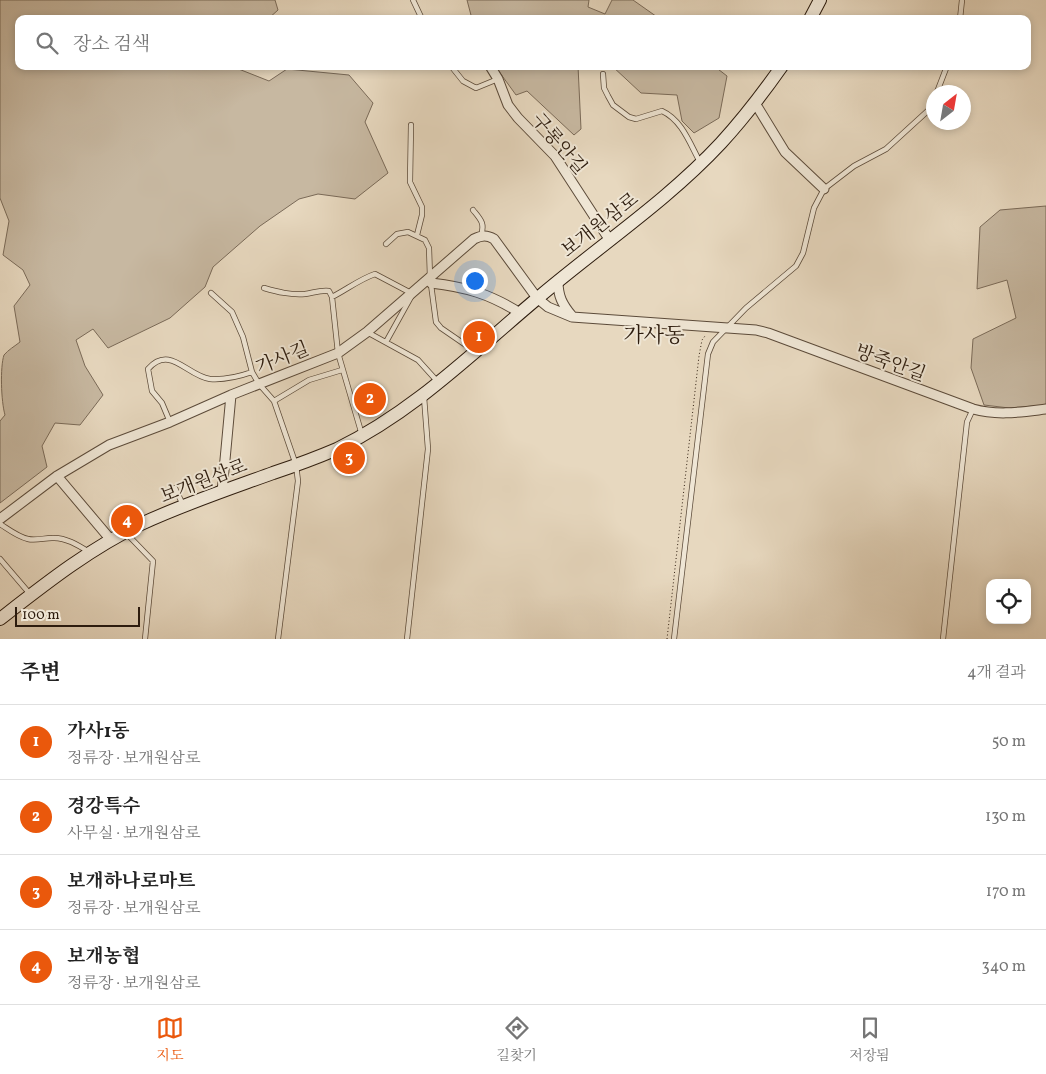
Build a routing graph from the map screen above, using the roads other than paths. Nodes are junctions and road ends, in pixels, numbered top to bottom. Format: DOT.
graph roads {
  1 [pos="412,0"];
  2 [pos="820,0"];
  3 [pos="962,0"];
  4 [pos="420,15"];
  5 [pos="812,15"];
  6 [pos="960,15"];
  7 [pos="454,70"];
  8 [pos="493,70"];
  9 [pos="779,70"];
  10 [pos="945,70"];
  11 [pos="603,74"];
  12 [pos="498,78"];
  13 [pos="940,85"];
  14 [pos="755,103"];
  15 [pos="926,113"];
  16 [pos="411,125"];
  17 [pos="700,164"];
  18 [pos="824,190"];
  19 [pos="473,210"];
  20 [pos="417,235"];
  21 [pos="482,236"];
  22 [pos="610,239"];
  23 [pos="386,244"];
  24 [pos="431,280"];
  25 [pos="558,280"];
  26 [pos="264,288"];
  27 [pos="413,292"];
  28 [pos="211,293"];
  29 [pos="332,297"];
  30 [pos="538,298"];
  31 [pos="520,313"];
  32 [pos="572,317"];
  33 [pos="727,327"];
  34 [pos="367,332"];
  35 [pos="386,342"];
  36 [pos="476,352"];
  37 [pos="338,353"];
  38 [pos="342,370"];
  39 [pos="252,372"];
  40 [pos="439,383"];
  41 [pos="259,384"];
  42 [pos="231,395"];
  43 [pos="424,395"];
  44 [pos="274,401"];
  45 [pos="973,409"];
  46 [pos="1046,409"];
  47 [pos="170,422"];
  48 [pos="362,435"];
  49 [pos="296,465"];
  50 [pos="57,476"];
  51 [pos="175,488"];
  52 [pos="222,492"];
  53 [pos="184,506"];
  54 [pos="0,519"];
  55 [pos="0,524"];
  56 [pos="125,532"];
  57 [pos="111,540"];
  58 [pos="90,552"];
  59 [pos="0,559"];
  60 [pos="31,595"];
  61 [pos="0,620"];
  62 [pos="145,639"];
  63 [pos="278,639"];
  64 [pos="407,639"];
  65 [pos="674,639"];
  66 [pos="943,639"];
  1 -- 4 [label="lane"];
  2 -- 5 [label="main road"];
  3 -- 6 [label="lane"];
  7 -- 12 [label="lane"];
  8 -- 12 [label="street, 구롱안길"];
  9 -- 14 [label="main road, 보개원삼로"];
  10 -- 13 [label="lane"];
  11 -- 17 [label="lane"];
  12 -- 22 [label="street, 구롱안길"];
  14 -- 17 [label="main road, 보개원삼로"];
  14 -- 18 [label="street"];
  15 -- 18 [label="lane"];
  16 -- 20 [label="lane"];
  17 -- 22 [label="main road, 보개원삼로"];
  18 -- 33 [label="lane"];
  19 -- 21 [label="lane"];
  20 -- 23 [label="lane"];
  20 -- 24 [label="lane"];
  21 -- 24 [label="street, 가사길"];
  21 -- 30 [label="street"];
  22 -- 25 [label="main road, 보개원삼로"];
  24 -- 27 [label="street, 가사길"];
  24 -- 31 [label="street"];
  24 -- 36 [label="lane"];
  25 -- 30 [label="main road, 보개원삼로"];
  25 -- 32 [label="street"];
  26 -- 29 [label="lane"];
  27 -- 29 [label="lane"];
  27 -- 34 [label="street, 가사길"];
  27 -- 35 [label="lane"];
  28 -- 39 [label="lane"];
  29 -- 37 [label="lane"];
  30 -- 31 [label="main road, 보개원삼로"];
  30 -- 32 [label="street, 방죽안길"];
  31 -- 36 [label="main road, 보개원삼로"];
  32 -- 33 [label="street, 방죽안길"];
  33 -- 45 [label="street, 방죽안길"];
  33 -- 65 [label="lane"];
  34 -- 35 [label="lane"];
  34 -- 37 [label="street, 가사길"];
  35 -- 40 [label="lane"];
  36 -- 40 [label="main road, 보개원삼로"];
  37 -- 38 [label="lane"];
  37 -- 41 [label="street, 가사길"];
  38 -- 44 [label="lane"];
  38 -- 48 [label="lane"];
  39 -- 41 [label="lane"];
  39 -- 47 [label="lane"];
  40 -- 43 [label="main road, 보개원삼로"];
  41 -- 42 [label="street, 가사길"];
  41 -- 44 [label="lane"];
  42 -- 47 [label="street, 가사길"];
  42 -- 52 [label="street"];
  43 -- 48 [label="main road, 보개원삼로"];
  43 -- 64 [label="lane"];
  44 -- 49 [label="lane"];
  45 -- 46 [label="street, 방죽안길"];
  45 -- 66 [label="lane"];
  47 -- 50 [label="street, 가사길"];
  48 -- 49 [label="main road, 보개원삼로"];
  49 -- 52 [label="main road, 보개원삼로"];
  49 -- 63 [label="lane"];
  50 -- 54 [label="street, 가사길"];
  50 -- 57 [label="street"];
  51 -- 53 [label="lane"];
  52 -- 53 [label="main road, 보개원삼로"];
  53 -- 56 [label="main road, 보개원삼로"];
  55 -- 58 [label="lane"];
  56 -- 57 [label="main road, 보개원삼로"];
  56 -- 62 [label="lane"];
  57 -- 58 [label="main road, 보개원삼로"];
  58 -- 60 [label="main road, 보개원삼로"];
  59 -- 60 [label="lane"];
  60 -- 61 [label="main road, 보개원삼로"];
}
